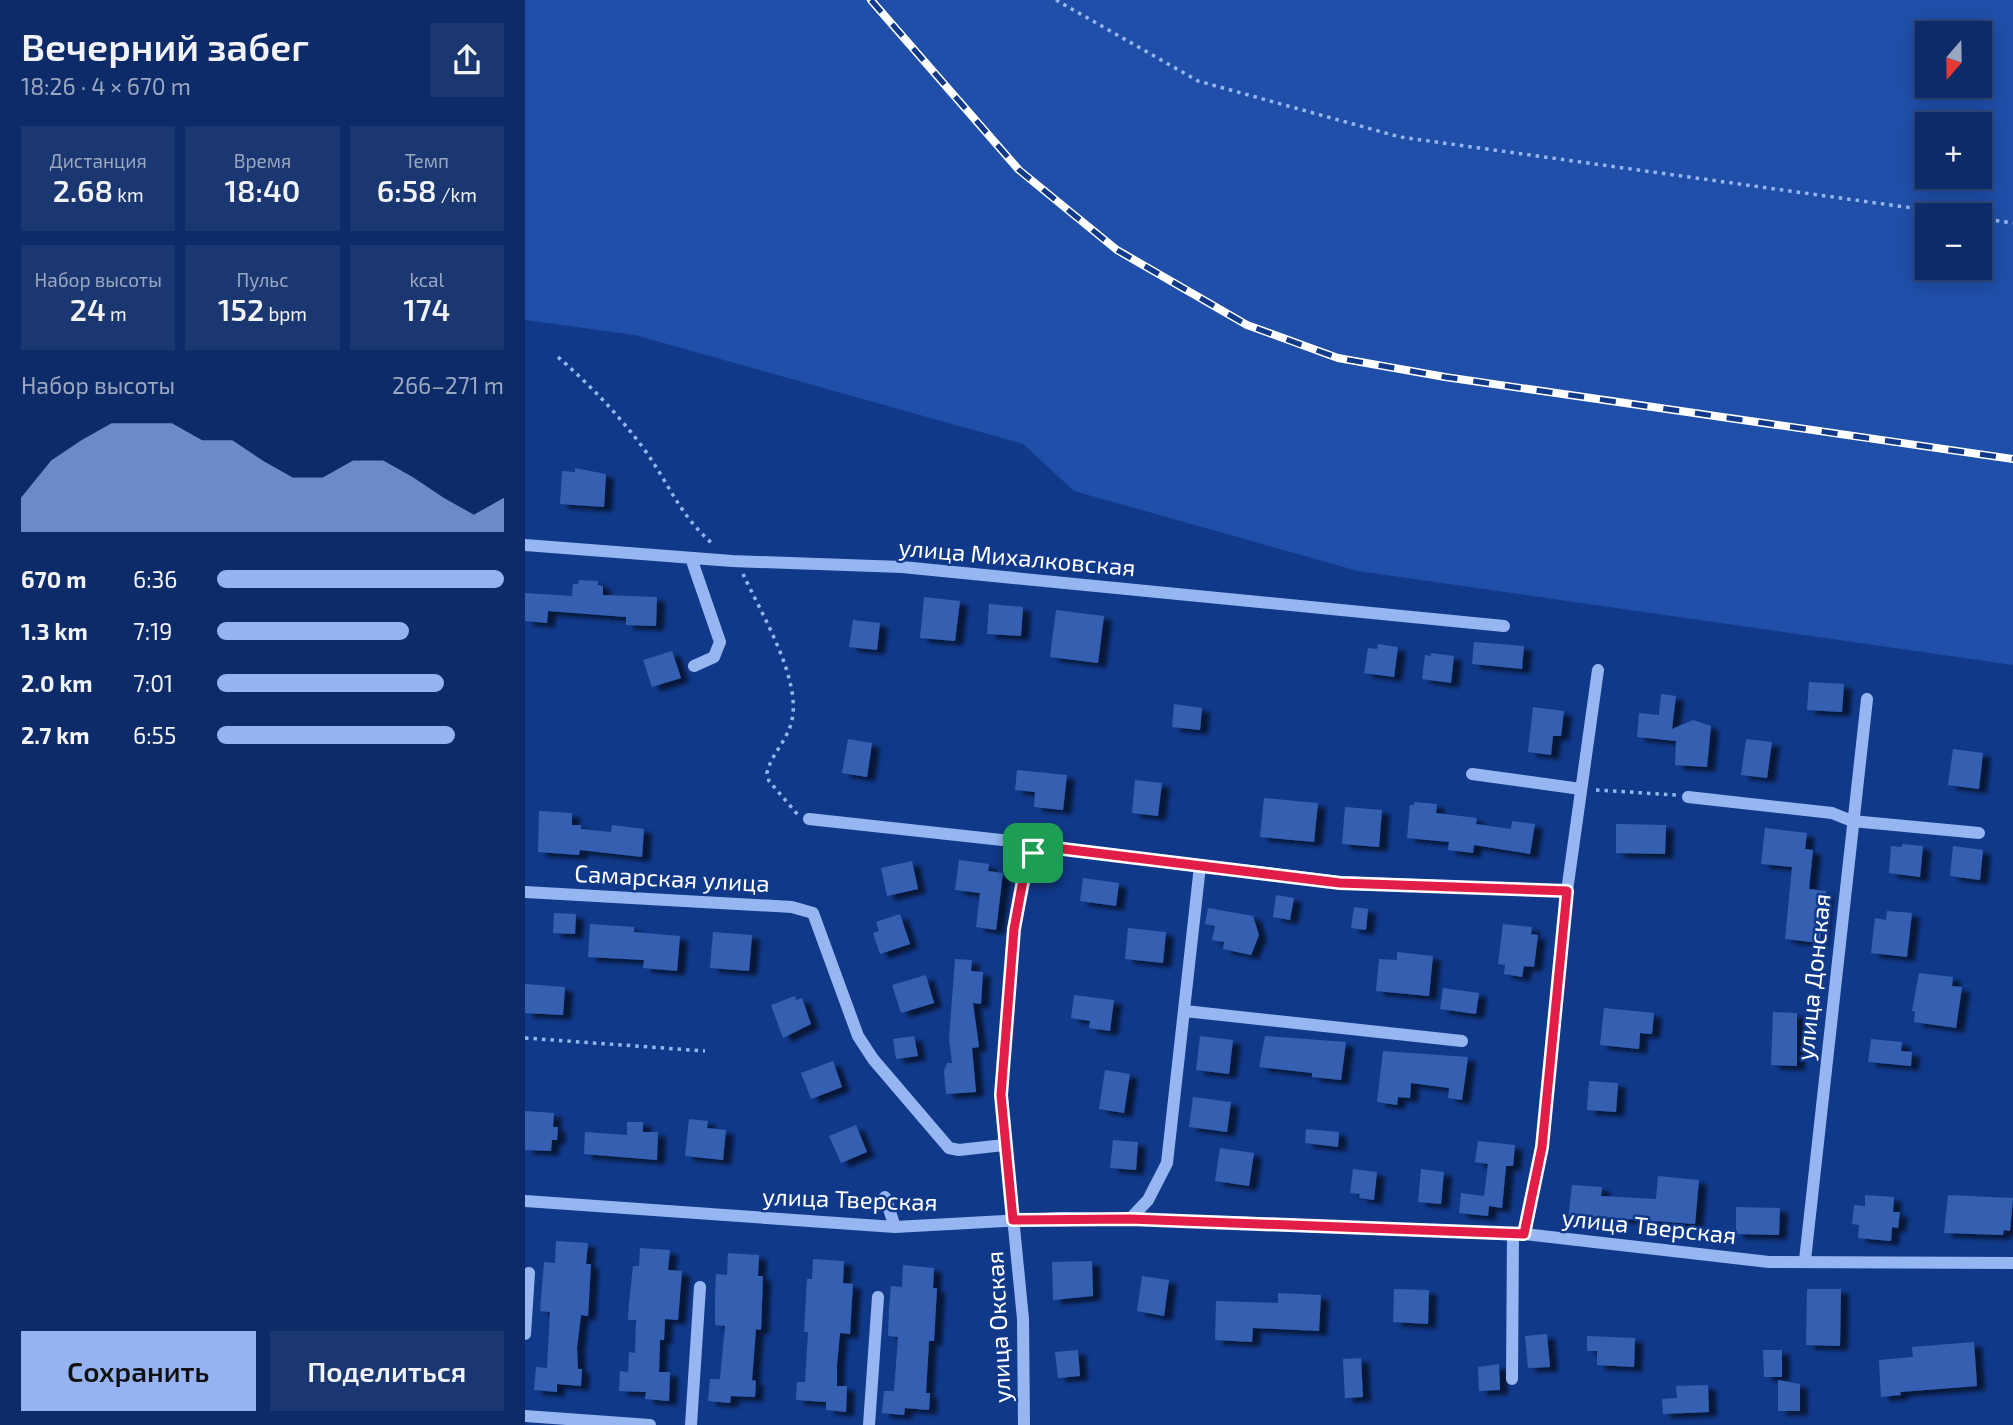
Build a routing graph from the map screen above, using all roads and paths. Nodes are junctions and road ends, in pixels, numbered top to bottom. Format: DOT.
graph roads {
  1 [pos="1056,0"];
  2 [pos="1915,208"];
  3 [pos="1992,220"];
  4 [pos="2013,223"];
  5 [pos="558,357"];
  6 [pos="525,545"];
  7 [pos="691,558"];
  8 [pos="735,561"];
  9 [pos="1504,625"];
  10 [pos="694,666"];
  11 [pos="1598,670"];
  12 [pos="1867,699"];
  13 [pos="1472,774"];
  14 [pos="1581,789"];
  15 [pos="1685,796"];
  16 [pos="809,820"];
  17 [pos="1852,821"];
  18 [pos="1979,832"];
  19 [pos="1033,853"];
  20 [pos="1200,866"];
  21 [pos="1567,891"];
  22 [pos="525,892"];
  23 [pos="1185,1010"];
  24 [pos="525,1038"];
  25 [pos="1462,1041"];
  26 [pos="705,1051"];
  27 [pos="1004,1145"];
  28 [pos="885,1197"];
  29 [pos="525,1200"];
  30 [pos="1130,1219"];
  31 [pos="1013,1220"];
  32 [pos="895,1227"];
  33 [pos="1518,1234"];
  34 [pos="1805,1260"];
  35 [pos="2013,1263"];
  36 [pos="529,1273"];
  37 [pos="700,1287"];
  38 [pos="878,1297"];
  39 [pos="525,1334"];
  40 [pos="1512,1379"];
  41 [pos="525,1416"];
  42 [pos="650,1425"];
  43 [pos="691,1425"];
  44 [pos="869,1425"];
  45 [pos="1024,1425"];
  1 -- 2 [label="path"];
  3 -- 4 [label="path"];
  5 -- 8 [label="path"];
  6 -- 7 [label="street, улица Михалковская"];
  7 -- 8 [label="street, улица Михалковская"];
  7 -- 10 [label="street"];
  8 -- 9 [label="street, улица Михалковская"];
  8 -- 16 [label="path"];
  11 -- 14 [label="street"];
  12 -- 17 [label="street, улица Донская"];
  13 -- 14 [label="street"];
  14 -- 15 [label="path"];
  14 -- 21 [label="street"];
  15 -- 17 [label="street"];
  16 -- 19 [label="street"];
  17 -- 18 [label="street"];
  17 -- 34 [label="street, улица Донская"];
  19 -- 20 [label="street"];
  19 -- 27 [label="street, улица Окская"];
  20 -- 21 [label="street"];
  20 -- 23 [label="street"];
  21 -- 33 [label="street"];
  22 -- 27 [label="street, Самарская улица"];
  23 -- 25 [label="street"];
  23 -- 30 [label="street"];
  24 -- 26 [label="path"];
  27 -- 31 [label="street, улица Окская"];
  28 -- 32 [label="street"];
  29 -- 32 [label="street, улица Тверская"];
  30 -- 31 [label="street, улица Тверская"];
  30 -- 33 [label="street, улица Тверская"];
  31 -- 32 [label="street, улица Тверская"];
  31 -- 45 [label="street, улица Окская"];
  33 -- 34 [label="street, улица Тверская"];
  33 -- 40 [label="street"];
  34 -- 35 [label="street, улица Тверская"];
  36 -- 39 [label="street"];
  37 -- 43 [label="street"];
  38 -- 44 [label="street"];
  41 -- 42 [label="street"];
}
